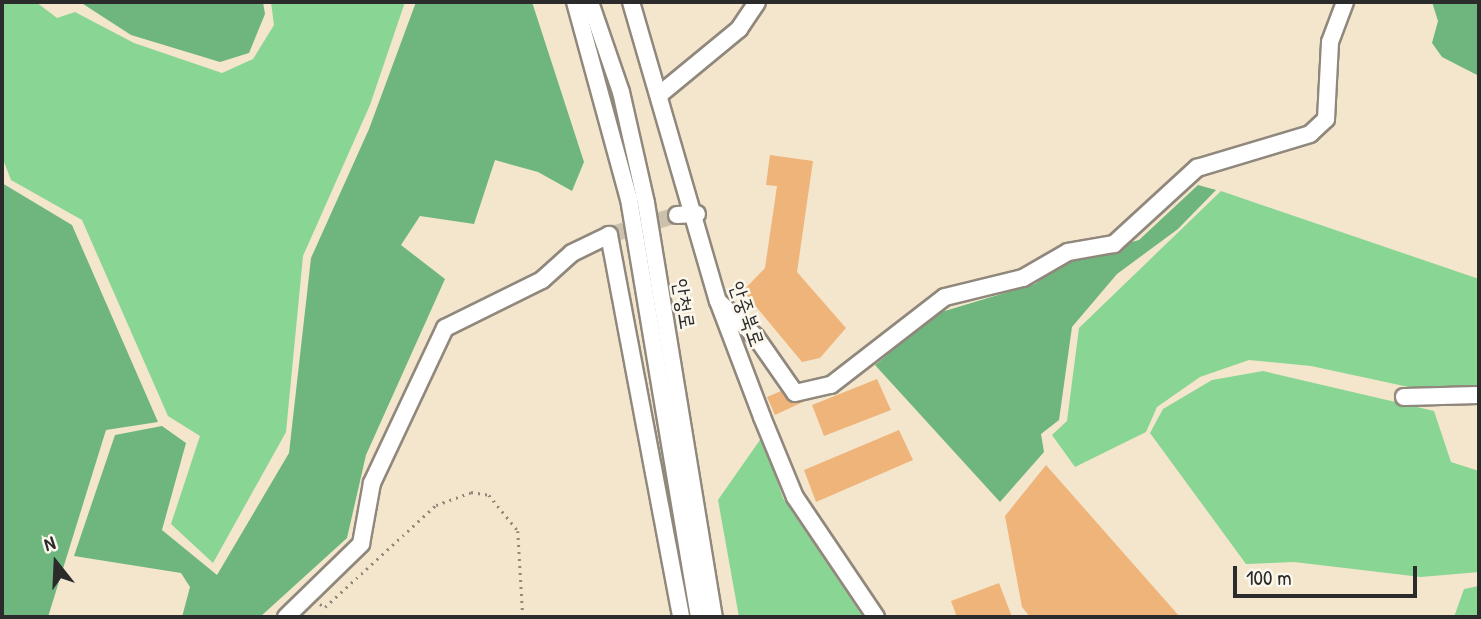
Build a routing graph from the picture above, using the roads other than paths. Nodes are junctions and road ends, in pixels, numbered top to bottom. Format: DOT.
graph roads {
  1 [pos="575,2"];
  2 [pos="590,2"];
  3 [pos="631,2"];
  4 [pos="757,2"];
  5 [pos="1345,2"];
  6 [pos="659,95"];
  7 [pos="697,214"];
  8 [pos="677,215"];
  9 [pos="718,301"];
  10 [pos="1479,395"];
  11 [pos="1404,397"];
  12 [pos="286,617"];
  13 [pos="681,617"];
  14 [pos="699,617"];
  15 [pos="714,617"];
  16 [pos="876,617"];
  1 -- 14 [label="street, 안청로"];
  2 -- 15 [label="street, 안청로"];
  3 -- 6 [label="street, 안중북로"];
  4 -- 6 [label="street"];
  5 -- 9 [label="street"];
  6 -- 7 [label="street, 안중북로"];
  7 -- 8 [label="street"];
  7 -- 9 [label="street, 안중북로"];
  9 -- 16 [label="street, 안중북로"];
  10 -- 11 [label="street"];
  12 -- 13 [label="street"];
}
